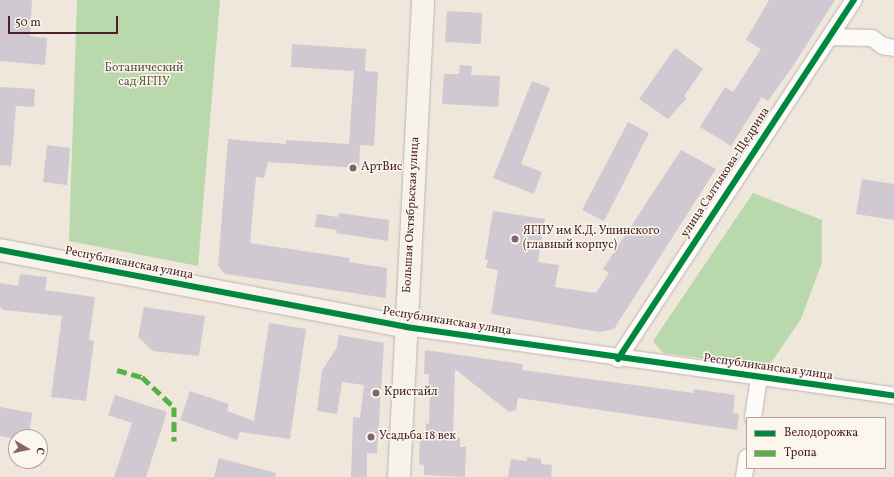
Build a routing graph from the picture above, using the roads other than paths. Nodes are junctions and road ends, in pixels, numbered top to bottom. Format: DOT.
graph roads {
  1 [pos="423,0"];
  2 [pos="854,0"];
  3 [pos="829,37"];
  4 [pos="894,48"];
  5 [pos="0,250"];
  6 [pos="406,327"];
  7 [pos="618,359"];
  8 [pos="759,378"];
  9 [pos="894,396"];
  10 [pos="753,417"];
  11 [pos="746,464"];
  12 [pos="399,477"];
  13 [pos="744,477"];
  1 -- 6 [label="main road, Большая Октябрьская улица"];
  2 -- 3 [label="street, улица Салтыкова-Щедрина"];
  3 -- 4 [label="street"];
  3 -- 7 [label="street, улица Салтыкова-Щедрина"];
  5 -- 6 [label="main road, Республиканская улица"];
  6 -- 7 [label="street, Республиканская улица"];
  6 -- 12 [label="main road, Большая Октябрьская улица"];
  7 -- 8 [label="street, Республиканская улица"];
  8 -- 9 [label="street, Республиканская улица"];
  8 -- 10 [label="street"];
  11 -- 13 [label="street"];
}
